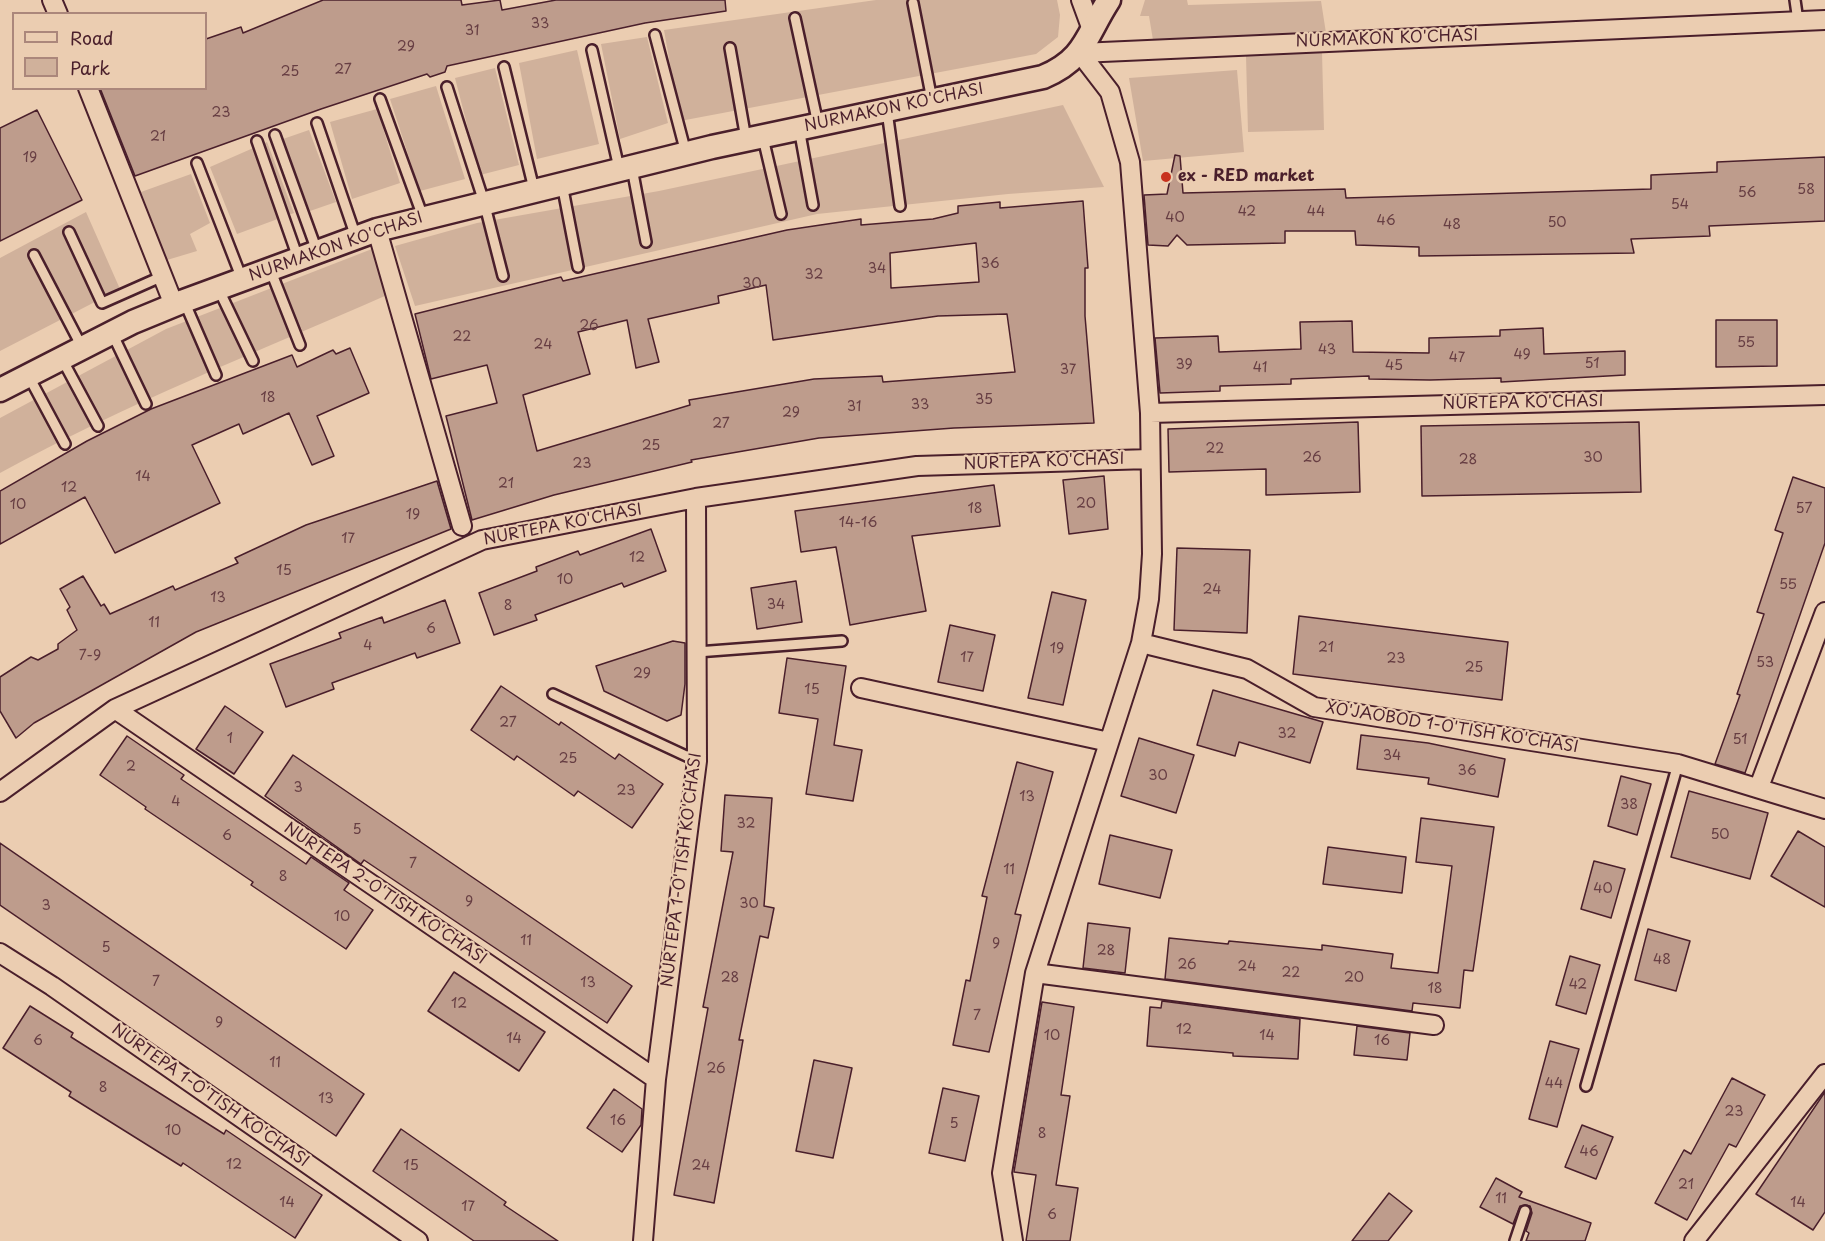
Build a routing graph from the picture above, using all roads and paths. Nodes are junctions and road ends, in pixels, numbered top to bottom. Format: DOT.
graph roads {
  1 [pos="1081,0"];
  2 [pos="1109,0"];
  3 [pos="1795,0"];
  4 [pos="914,3"];
  5 [pos="795,18"];
  6 [pos="1825,20"];
  7 [pos="1798,21"];
  8 [pos="1092,30"];
  9 [pos="655,35"];
  10 [pos="730,48"];
  11 [pos="592,50"];
  12 [pos="1080,53"];
  13 [pos="504,67"];
  14 [pos="447,87"];
  15 [pos="89,90"];
  16 [pos="380,99"];
  17 [pos="932,100"];
  18 [pos="887,110"];
  19 [pos="317,123"];
  20 [pos="809,126"];
  21 [pos="274,135"];
  22 [pos="754,138"];
  23 [pos="257,141"];
  24 [pos="686,153"];
  25 [pos="197,163"];
  26 [pos="625,167"];
  27 [pos="562,182"];
  28 [pos="534,189"];
  29 [pos="484,202"];
  30 [pos="813,205"];
  31 [pos="900,206"];
  32 [pos="781,214"];
  33 [pos="423,217"];
  34 [pos="69,232"];
  35 [pos="367,234"];
  36 [pos="646,242"];
  37 [pos="34,255"];
  38 [pos="308,255"];
  39 [pos="578,267"];
  40 [pos="270,269"];
  41 [pos="163,276"];
  42 [pos="503,276"];
  43 [pos="242,279"];
  44 [pos="218,288"];
  45 [pos="179,303"];
  46 [pos="112,332"];
  47 [pos="300,345"];
  48 [pos="82,347"];
  49 [pos="62,358"];
  50 [pos="253,361"];
  51 [pos="28,375"];
  52 [pos="216,375"];
  53 [pos="0,390"];
  54 [pos="1825,395"];
  55 [pos="146,404"];
  56 [pos="1150,413"];
  57 [pos="98,426"];
  58 [pos="65,444"];
  59 [pos="1150,459"];
  60 [pos="696,498"];
  61 [pos="462,526"];
  62 [pos="1825,612"];
  63 [pos="842,641"];
  64 [pos="1141,643"];
  65 [pos="697,652"];
  66 [pos="861,688"];
  67 [pos="553,694"];
  68 [pos="115,709"];
  69 [pos="1108,742"];
  70 [pos="697,762"];
  71 [pos="1678,764"];
  72 [pos="1759,787"];
  73 [pos="0,792"];
  74 [pos="1825,808"];
  75 [pos="0,953"];
  76 [pos="1035,973"];
  77 [pos="1434,1025"];
  78 [pos="1825,1074"];
  79 [pos="656,1079"];
  80 [pos="1586,1086"];
  81 [pos="1525,1211"];
  82 [pos="418,1241"];
  83 [pos="643,1241"];
  84 [pos="1013,1241"];
  85 [pos="1515,1241"];
  86 [pos="1694,1241"];
  1 -- 8 [label="street"];
  2 -- 8 [label="street"];
  3 -- 7 [label="lane"];
  4 -- 17 [label="lane"];
  5 -- 20 [label="lane"];
  6 -- 7 [label="street, NURMAKON KO'CHASI"];
  7 -- 12 [label="street, NURMAKON KO'CHASI"];
  8 -- 12 [label="street"];
  9 -- 24 [label="lane"];
  10 -- 22 [label="lane"];
  11 -- 26 [label="lane"];
  12 -- 17 [label="street, NURMAKON KO'CHASI"];
  12 -- 56 [label="street"];
  13 -- 28 [label="lane"];
  14 -- 29 [label="lane"];
  15 -- 41 [label="street"];
  16 -- 33 [label="lane"];
  17 -- 18 [label="street, NURMAKON KO'CHASI"];
  18 -- 20 [label="street, NURMAKON KO'CHASI"];
  18 -- 31 [label="lane"];
  19 -- 35 [label="lane"];
  20 -- 22 [label="street, NURMAKON KO'CHASI"];
  20 -- 30 [label="lane"];
  21 -- 38 [label="lane"];
  22 -- 24 [label="street, NURMAKON KO'CHASI"];
  22 -- 32 [label="lane"];
  23 -- 38 [label="lane"];
  24 -- 26 [label="street, NURMAKON KO'CHASI"];
  25 -- 43 [label="lane"];
  26 -- 27 [label="street, NURMAKON KO'CHASI"];
  26 -- 36 [label="lane"];
  27 -- 28 [label="street, NURMAKON KO'CHASI"];
  27 -- 39 [label="lane"];
  28 -- 29 [label="street, NURMAKON KO'CHASI"];
  29 -- 33 [label="street, NURMAKON KO'CHASI"];
  29 -- 42 [label="lane"];
  33 -- 35 [label="street, NURMAKON KO'CHASI"];
  34 -- 41 [label="lane"];
  35 -- 38 [label="street, NURMAKON KO'CHASI"];
  35 -- 61 [label="street"];
  37 -- 48 [label="lane"];
  38 -- 40 [label="street, NURMAKON KO'CHASI"];
  40 -- 43 [label="street, NURMAKON KO'CHASI"];
  40 -- 47 [label="lane"];
  41 -- 45 [label="street"];
  43 -- 44 [label="street, NURMAKON KO'CHASI"];
  44 -- 45 [label="street, NURMAKON KO'CHASI"];
  44 -- 50 [label="lane"];
  45 -- 46 [label="street, NURMAKON KO'CHASI"];
  45 -- 52 [label="lane"];
  46 -- 48 [label="street, NURMAKON KO'CHASI"];
  46 -- 55 [label="lane"];
  48 -- 49 [label="street, NURMAKON KO'CHASI"];
  49 -- 51 [label="street, NURMAKON KO'CHASI"];
  49 -- 57 [label="lane"];
  51 -- 53 [label="street, NURMAKON KO'CHASI"];
  51 -- 58 [label="lane"];
  54 -- 56 [label="street, NURTEPA KO'CHASI"];
  56 -- 59 [label="street"];
  59 -- 60 [label="street, NURTEPA KO'CHASI"];
  59 -- 64 [label="street"];
  60 -- 65 [label="street, NURTEPA 1-O'TISH KO'CHASI"];
  60 -- 68 [label="street, NURTEPA KO'CHASI"];
  62 -- 72 [label="street"];
  63 -- 65 [label="lane"];
  64 -- 69 [label="street"];
  64 -- 71 [label="street, XO'JAOBOD 1-O'TISH KO'CHASI"];
  65 -- 70 [label="street, NURTEPA 1-O'TISH KO'CHASI"];
  66 -- 69 [label="street"];
  67 -- 70 [label="lane"];
  68 -- 73 [label="street, NURTEPA KO'CHASI"];
  68 -- 79 [label="street, NURTEPA 2-O'TISH KO'CHASI"];
  69 -- 76 [label="street"];
  70 -- 79 [label="street, NURTEPA 1-O'TISH KO'CHASI"];
  71 -- 72 [label="street, XO'JAOBOD 1-O'TISH KO'CHASI"];
  71 -- 80 [label="lane"];
  72 -- 74 [label="street, XO'JAOBOD 1-O'TISH KO'CHASI"];
  75 -- 82 [label="street, NURTEPA 1-O'TISH KO'CHASI"];
  76 -- 77 [label="street"];
  76 -- 84 [label="street"];
  78 -- 86 [label="street"];
  79 -- 83 [label="street, NURTEPA 1-O'TISH KO'CHASI"];
  81 -- 85 [label="lane"];
}
